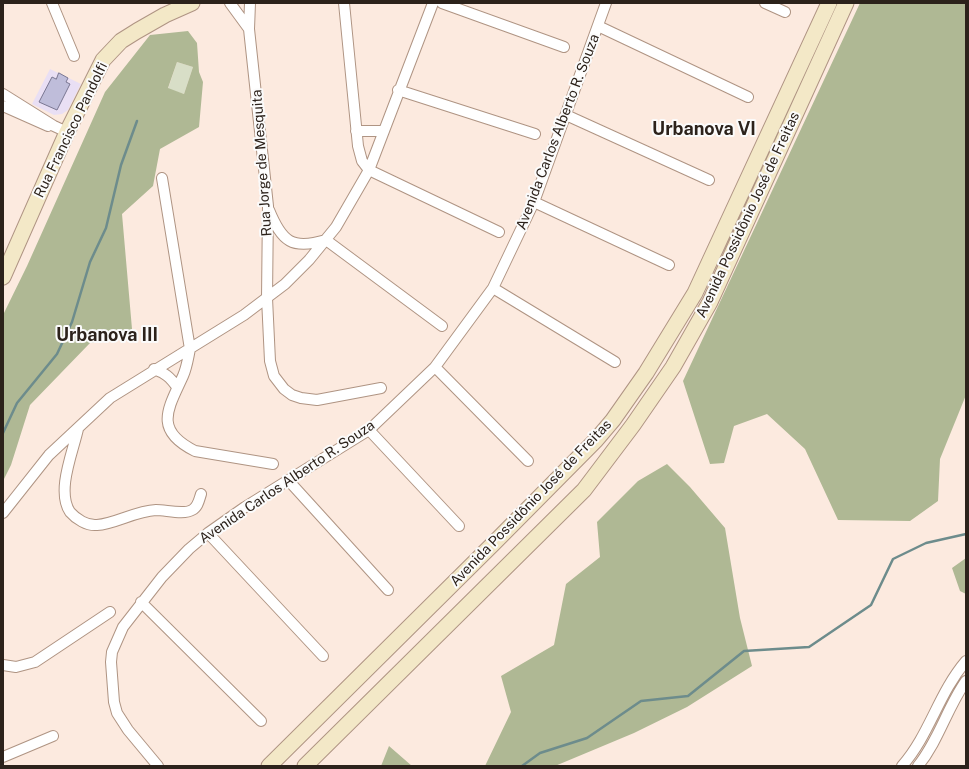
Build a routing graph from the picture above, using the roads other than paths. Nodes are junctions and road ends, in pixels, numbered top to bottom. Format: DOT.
graph roads {
  1 [pos="52,3"];
  2 [pos="179,3"];
  3 [pos="192,3"];
  4 [pos="230,3"];
  5 [pos="250,3"];
  6 [pos="344,3"];
  7 [pos="433,3"];
  8 [pos="442,3"];
  9 [pos="606,3"];
  10 [pos="765,3"];
  11 [pos="830,3"];
  12 [pos="846,3"];
  13 [pos="785,12"];
  14 [pos="165,15"];
  15 [pos="598,26"];
  16 [pos="249,29"];
  17 [pos="564,47"];
  18 [pos="74,56"];
  19 [pos="398,90"];
  20 [pos="3,94"];
  21 [pos="748,97"];
  22 [pos="3,106"];
  23 [pos="566,114"];
  24 [pos="61,129"];
  25 [pos="356,131"];
  26 [pos="384,131"];
  27 [pos="535,134"];
  28 [pos="369,170"];
  29 [pos="162,178"];
  30 [pos="709,180"];
  31 [pos="534,202"];
  32 [pos="268,206"];
  33 [pos="499,232"];
  34 [pos="326,240"];
  35 [pos="669,265"];
  36 [pos="3,275"];
  37 [pos="493,288"];
  38 [pos="267,298"];
  39 [pos="442,326"];
  40 [pos="190,348"];
  41 [pos="615,362"];
  42 [pos="435,367"];
  43 [pos="154,369"];
  44 [pos="177,387"];
  45 [pos="381,388"];
  46 [pos="78,429"];
  47 [pos="369,430"];
  48 [pos="528,461"];
  49 [pos="273,464"];
  50 [pos="288,480"];
  51 [pos="201,494"];
  52 [pos="3,513"];
  53 [pos="459,526"];
  54 [pos="208,533"];
  55 [pos="388,590"];
  56 [pos="141,602"];
  57 [pos="110,612"];
  58 [pos="323,656"];
  59 [pos="966,661"];
  60 [pos="3,665"];
  61 [pos="966,681"];
  62 [pos="261,721"];
  63 [pos="53,736"];
  64 [pos="3,757"];
  65 [pos="158,766"];
  66 [pos="268,766"];
  67 [pos="305,766"];
  68 [pos="902,766"];
  69 [pos="918,766"];
  1 -- 18 [label="street"];
  2 -- 14 [label="street"];
  3 -- 14 [label="street, Rua Francisco Pandolfi"];
  4 -- 16 [label="street"];
  5 -- 16 [label="street, Rua Jorge de Mesquita"];
  6 -- 25 [label="street"];
  7 -- 19 [label="street"];
  8 -- 17 [label="street"];
  9 -- 15 [label="street, Avenida Carlos Alberto R. Souza"];
  10 -- 13 [label="street"];
  11 -- 66 [label="street, Avenida Possidônio José de Freitas"];
  12 -- 67 [label="street, Avenida Possidônio José de Freitas"];
  14 -- 24 [label="street, Rua Francisco Pandolfi"];
  15 -- 21 [label="street"];
  15 -- 23 [label="street, Avenida Carlos Alberto R. Souza"];
  16 -- 32 [label="street, Rua Jorge de Mesquita"];
  19 -- 26 [label="street"];
  19 -- 27 [label="street"];
  20 -- 24 [label="street"];
  22 -- 24 [label="street"];
  23 -- 30 [label="street"];
  23 -- 31 [label="street, Avenida Carlos Alberto R. Souza"];
  24 -- 36 [label="street, Rua Francisco Pandolfi"];
  25 -- 26 [label="street"];
  25 -- 28 [label="street"];
  26 -- 28 [label="street"];
  28 -- 33 [label="street"];
  28 -- 34 [label="street"];
  29 -- 40 [label="street"];
  31 -- 35 [label="street"];
  31 -- 37 [label="street, Avenida Carlos Alberto R. Souza"];
  32 -- 34 [label="street"];
  32 -- 38 [label="street, Rua Jorge de Mesquita"];
  34 -- 38 [label="street"];
  34 -- 39 [label="street"];
  37 -- 41 [label="street"];
  37 -- 42 [label="street, Avenida Carlos Alberto R. Souza"];
  38 -- 40 [label="street"];
  38 -- 45 [label="street, Rua Jorge de Mesquita"];
  40 -- 43 [label="street"];
  40 -- 44 [label="street"];
  42 -- 47 [label="street, Avenida Carlos Alberto R. Souza"];
  42 -- 48 [label="street"];
  43 -- 44 [label="street"];
  43 -- 46 [label="street"];
  44 -- 49 [label="street"];
  46 -- 51 [label="street"];
  46 -- 52 [label="street"];
  47 -- 50 [label="street, Avenida Carlos Alberto R. Souza"];
  47 -- 53 [label="street"];
  50 -- 54 [label="street, Avenida Carlos Alberto R. Souza"];
  50 -- 55 [label="street"];
  54 -- 56 [label="street, Avenida Carlos Alberto R. Souza"];
  54 -- 58 [label="street"];
  56 -- 62 [label="street"];
  56 -- 65 [label="street, Avenida Carlos Alberto R. Souza"];
  57 -- 60 [label="street"];
  59 -- 68 [label="street"];
  61 -- 69 [label="street"];
  63 -- 64 [label="street"];
}
